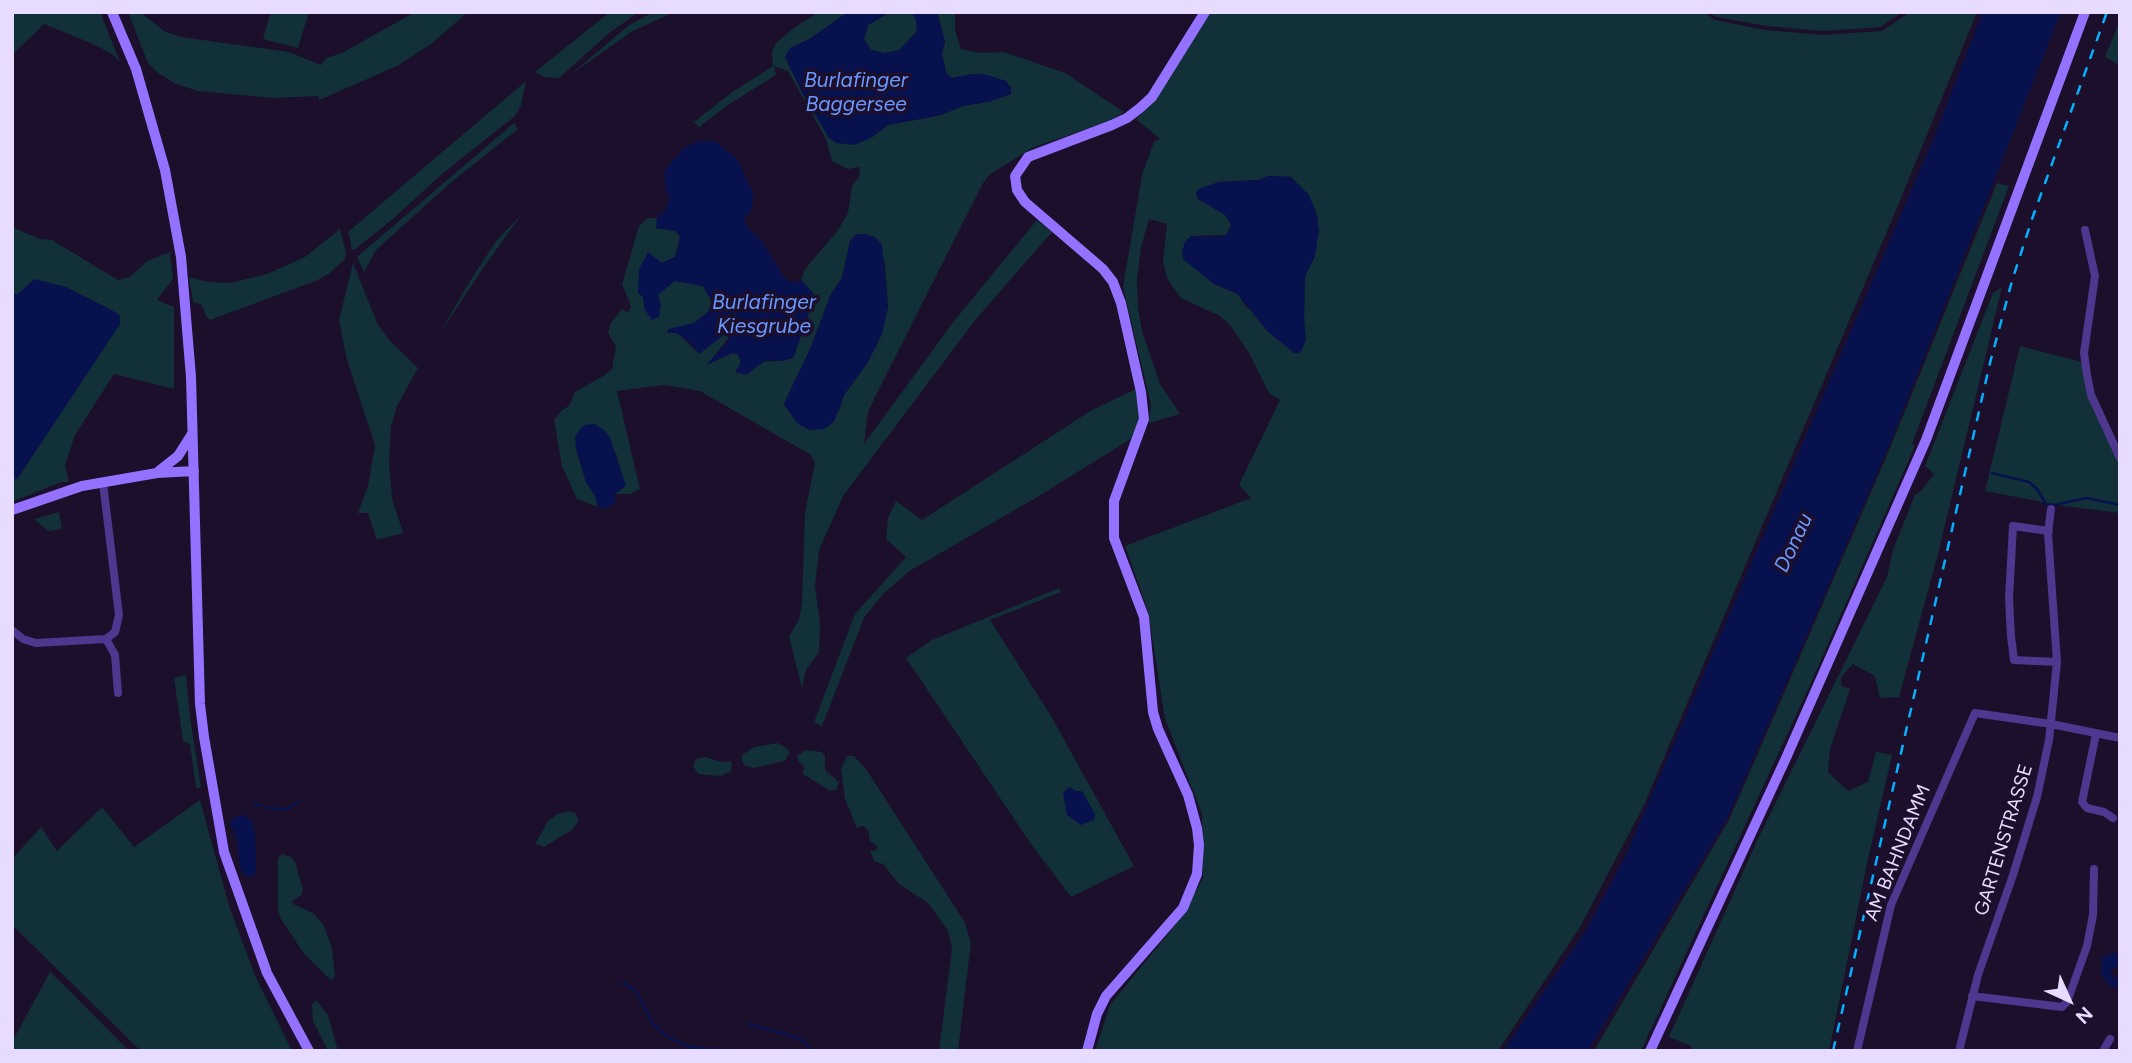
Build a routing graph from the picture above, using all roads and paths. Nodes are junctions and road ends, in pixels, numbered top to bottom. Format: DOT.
graph roads {
  1 [pos="112,12"];
  2 [pos="1205,12"];
  3 [pos="2085,12"];
  4 [pos="2085,230"];
  5 [pos="193,431"];
  6 [pos="2120,458"];
  7 [pos="194,471"];
  8 [pos="157,473"];
  9 [pos="103,483"];
  10 [pos="2051,509"];
  11 [pos="12,510"];
  12 [pos="2049,531"];
  13 [pos="12,629"];
  14 [pos="106,639"];
  15 [pos="2057,662"];
  16 [pos="118,693"];
  17 [pos="2051,724"];
  18 [pos="2096,734"];
  19 [pos="2120,738"];
  20 [pos="2113,818"];
  21 [pos="2094,869"];
  22 [pos="1972,996"];
  23 [pos="2110,1039"];
  24 [pos="309,1051"];
  25 [pos="1087,1051"];
  26 [pos="1650,1051"];
  27 [pos="1857,1051"];
  28 [pos="1959,1051"];
  29 [pos="2103,1051"];
  1 -- 5 [label="street"];
  2 -- 25 [label="street"];
  3 -- 26 [label="street"];
  4 -- 6 [label="street"];
  5 -- 7 [label="street"];
  5 -- 8 [label="street"];
  7 -- 8 [label="street"];
  7 -- 24 [label="street"];
  8 -- 9 [label="street"];
  9 -- 11 [label="street"];
  9 -- 14 [label="street"];
  10 -- 12 [label="street, GARTENSTRASSE"];
  12 -- 15 [label="street, GARTENSTRASSE"];
  12 -- 15 [label="street"];
  13 -- 14 [label="street"];
  14 -- 16 [label="street"];
  15 -- 17 [label="street, GARTENSTRASSE"];
  17 -- 18 [label="street"];
  17 -- 22 [label="street, GARTENSTRASSE"];
  17 -- 27 [label="street, AM BAHNDAMM"];
  18 -- 19 [label="street"];
  18 -- 20 [label="street"];
  21 -- 22 [label="street"];
  22 -- 28 [label="street, GARTENSTRASSE"];
  23 -- 29 [label="street"];
}
